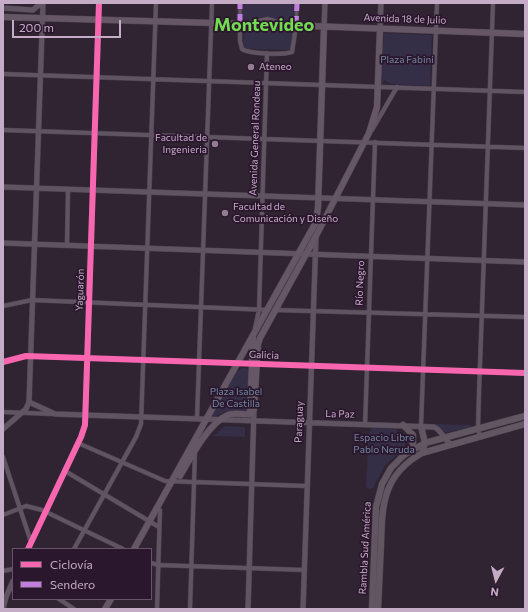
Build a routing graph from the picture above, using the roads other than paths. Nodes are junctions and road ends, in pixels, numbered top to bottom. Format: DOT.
graph roads {
  1 [pos="42,3"];
  2 [pos="99,3"];
  3 [pos="156,3"];
  4 [pos="212,3"];
  5 [pos="240,3"];
  6 [pos="297,3"];
  7 [pos="325,3"];
  8 [pos="381,3"];
  9 [pos="437,3"];
  10 [pos="493,3"];
  11 [pos="3,8"];
  12 [pos="16,9"];
  13 [pos="33,10"];
  14 [pos="3,13"];
  15 [pos="24,14"];
  16 [pos="3,17"];
  17 [pos="43,17"];
  18 [pos="99,18"];
  19 [pos="155,21"];
  20 [pos="212,23"];
  21 [pos="240,24"];
  22 [pos="296,26"];
  23 [pos="324,27"];
  24 [pos="380,28"];
  25 [pos="436,30"];
  26 [pos="491,32"];
  27 [pos="525,34"];
  28 [pos="268,53"];
  29 [pos="3,74"];
  30 [pos="41,75"];
  31 [pos="98,77"];
  32 [pos="153,80"];
  33 [pos="210,82"];
  34 [pos="266,84"];
  35 [pos="322,86"];
  36 [pos="378,87"];
  37 [pos="397,87"];
  38 [pos="434,89"];
  39 [pos="490,90"];
  40 [pos="525,92"];
  41 [pos="3,130"];
  42 [pos="39,132"];
  43 [pos="96,133"];
  44 [pos="369,133"];
  45 [pos="151,135"];
  46 [pos="207,138"];
  47 [pos="265,139"];
  48 [pos="320,141"];
  49 [pos="364,142"];
  50 [pos="374,142"];
  51 [pos="432,144"];
  52 [pos="488,147"];
  53 [pos="525,148"];
  54 [pos="3,187"];
  55 [pos="36,188"];
  56 [pos="68,189"];
  57 [pos="94,189"];
  58 [pos="149,192"];
  59 [pos="205,194"];
  60 [pos="263,196"];
  61 [pos="318,198"];
  62 [pos="334,198"];
  63 [pos="373,200"];
  64 [pos="430,202"];
  65 [pos="486,204"];
  66 [pos="525,205"];
  67 [pos="316,236"];
  68 [pos="3,243"];
  69 [pos="34,245"];
  70 [pos="67,246"];
  71 [pos="91,247"];
  72 [pos="147,249"];
  73 [pos="203,251"];
  74 [pos="261,253"];
  75 [pos="298,254"];
  76 [pos="305,255"];
  77 [pos="316,255"];
  78 [pos="371,257"];
  79 [pos="428,259"];
  80 [pos="484,261"];
  81 [pos="525,262"];
  82 [pos="32,300"];
  83 [pos="90,303"];
  84 [pos="145,305"];
  85 [pos="3,306"];
  86 [pos="201,308"];
  87 [pos="259,310"];
  88 [pos="266,310"];
  89 [pos="274,310"];
  90 [pos="313,311"];
  91 [pos="369,313"];
  92 [pos="426,314"];
  93 [pos="482,316"];
  94 [pos="525,317"];
  95 [pos="254,333"];
  96 [pos="31,357"];
  97 [pos="87,360"];
  98 [pos="143,361"];
  99 [pos="3,362"];
  100 [pos="199,363"];
  101 [pos="237,364"];
  102 [pos="254,365"];
  103 [pos="311,366"];
  104 [pos="367,368"];
  105 [pos="423,371"];
  106 [pos="479,372"];
  107 [pos="525,374"];
  108 [pos="29,402"];
  109 [pos="254,408"];
  110 [pos="3,412"];
  111 [pos="21,412"];
  112 [pos="55,414"];
  113 [pos="250,414"];
  114 [pos="85,415"];
  115 [pos="525,416"];
  116 [pos="141,417"];
  117 [pos="197,418"];
  118 [pos="206,419"];
  119 [pos="221,420"];
  120 [pos="254,421"];
  121 [pos="308,423"];
  122 [pos="525,424"];
  123 [pos="365,425"];
  124 [pos="403,425"];
  125 [pos="421,426"];
  126 [pos="3,429"];
  127 [pos="478,429"];
  128 [pos="480,436"];
  129 [pos="443,437"];
  130 [pos="78,443"];
  131 [pos="425,443"];
  132 [pos="451,444"];
  133 [pos="195,450"];
  134 [pos="409,451"];
  135 [pos="422,453"];
  136 [pos="3,457"];
  137 [pos="122,462"];
  138 [pos="65,471"];
  139 [pos="174,481"];
  140 [pos="196,482"];
  141 [pos="252,484"];
  142 [pos="306,486"];
  143 [pos="104,494"];
  144 [pos="20,508"];
  145 [pos="160,510"];
  146 [pos="46,512"];
  147 [pos="3,515"];
  148 [pos="151,522"];
  149 [pos="159,527"];
  150 [pos="84,530"];
  151 [pos="32,542"];
  152 [pos="29,548"];
  153 [pos="75,548"];
  154 [pos="121,548"];
  155 [pos="135,548"];
  156 [pos="139,548"];
  157 [pos="152,563"];
  158 [pos="158,565"];
  159 [pos="192,567"];
  160 [pos="250,568"];
  161 [pos="304,570"];
  162 [pos="12,583"];
  163 [pos="60,600"];
  164 [pos="106,600"];
  165 [pos="110,600"];
  166 [pos="3,609"];
  167 [pos="74,609"];
  168 [pos="101,609"];
  169 [pos="105,609"];
  170 [pos="157,609"];
  171 [pos="190,609"];
  172 [pos="248,609"];
  173 [pos="303,609"];
  174 [pos="372,609"];
  175 [pos="378,609"];
  1 -- 13 [label="street, Avenida 18 de Julio"];
  1 -- 17 [label="street"];
  2 -- 18 [label="street, Yaguarón"];
  3 -- 19 [label="street"];
  4 -- 20 [label="street"];
  5 -- 21 [label="street"];
  6 -- 22 [label="street"];
  7 -- 23 [label="street"];
  8 -- 24 [label="street"];
  9 -- 25 [label="street"];
  10 -- 26 [label="street"];
  11 -- 12 [label="street, Avenida 18 de Julio"];
  12 -- 13 [label="street, Avenida 18 de Julio"];
  12 -- 15 [label="street, Avenida 18 de Julio"];
  13 -- 15 [label="street, Avenida 18 de Julio"];
  14 -- 15 [label="main road, Avenida 18 de Julio"];
  15 -- 17 [label="main road, Avenida 18 de Julio"];
  16 -- 17 [label="main road, Avenida 18 de Julio"];
  17 -- 18 [label="main road, Avenida 18 de Julio"];
  17 -- 30 [label="street"];
  18 -- 19 [label="main road, Avenida 18 de Julio"];
  18 -- 31 [label="street, Yaguarón"];
  19 -- 20 [label="main road, Avenida 18 de Julio"];
  19 -- 32 [label="street"];
  20 -- 21 [label="main road, Avenida 18 de Julio"];
  20 -- 33 [label="street"];
  21 -- 22 [label="main road, Avenida 18 de Julio"];
  21 -- 28 [label="street"];
  22 -- 23 [label="main road, Avenida 18 de Julio"];
  22 -- 28 [label="street"];
  23 -- 24 [label="main road, Avenida 18 de Julio"];
  23 -- 35 [label="main road"];
  24 -- 25 [label="main road, Avenida 18 de Julio"];
  24 -- 36 [label="main road"];
  25 -- 26 [label="main road, Avenida 18 de Julio"];
  25 -- 38 [label="street"];
  26 -- 27 [label="main road, Avenida 18 de Julio"];
  26 -- 39 [label="street"];
  28 -- 34 [label="street, Avenida General Rondeau"];
  29 -- 30 [label="street"];
  30 -- 31 [label="street"];
  30 -- 42 [label="street"];
  31 -- 32 [label="street"];
  31 -- 43 [label="street, Yaguarón"];
  32 -- 33 [label="street"];
  32 -- 45 [label="street"];
  33 -- 34 [label="street"];
  33 -- 46 [label="street"];
  34 -- 35 [label="street"];
  34 -- 47 [label="street, Avenida General Rondeau"];
  35 -- 36 [label="street"];
  35 -- 48 [label="main road"];
  36 -- 37 [label="street"];
  36 -- 44 [label="main road"];
  37 -- 38 [label="street"];
  37 -- 44 [label="street"];
  38 -- 39 [label="street"];
  38 -- 51 [label="street"];
  39 -- 40 [label="street"];
  39 -- 52 [label="street"];
  41 -- 42 [label="street"];
  42 -- 43 [label="street"];
  42 -- 55 [label="street"];
  43 -- 45 [label="street"];
  43 -- 57 [label="street, Yaguarón"];
  44 -- 49 [label="main road"];
  45 -- 46 [label="street"];
  45 -- 58 [label="street"];
  46 -- 47 [label="street"];
  46 -- 59 [label="street"];
  47 -- 48 [label="street"];
  47 -- 60 [label="street, Avenida General Rondeau"];
  48 -- 49 [label="street"];
  48 -- 61 [label="main road"];
  49 -- 50 [label="street"];
  49 -- 62 [label="main road"];
  50 -- 51 [label="street"];
  50 -- 63 [label="street, Río Negro"];
  51 -- 52 [label="street"];
  51 -- 64 [label="street"];
  52 -- 53 [label="street"];
  52 -- 65 [label="street"];
  54 -- 55 [label="street"];
  55 -- 56 [label="street"];
  55 -- 69 [label="street"];
  56 -- 57 [label="street"];
  56 -- 70 [label="street"];
  57 -- 58 [label="street"];
  57 -- 71 [label="street, Yaguarón"];
  58 -- 59 [label="street"];
  58 -- 72 [label="street"];
  59 -- 60 [label="street"];
  59 -- 73 [label="street"];
  60 -- 61 [label="street"];
  60 -- 74 [label="street, Avenida General Rondeau"];
  61 -- 62 [label="street"];
  61 -- 75 [label="main road"];
  62 -- 63 [label="street"];
  62 -- 67 [label="main road"];
  63 -- 64 [label="street"];
  63 -- 78 [label="street, Río Negro"];
  64 -- 65 [label="street"];
  64 -- 79 [label="street"];
  65 -- 66 [label="street"];
  65 -- 80 [label="street"];
  67 -- 76 [label="main road"];
  67 -- 77 [label="street, Paraguay"];
  68 -- 69 [label="street"];
  69 -- 70 [label="street"];
  69 -- 82 [label="street"];
  70 -- 71 [label="street"];
  71 -- 72 [label="street"];
  71 -- 83 [label="street, Yaguarón"];
  72 -- 73 [label="street"];
  72 -- 84 [label="street"];
  73 -- 74 [label="street"];
  73 -- 86 [label="street"];
  74 -- 75 [label="street"];
  74 -- 87 [label="street, Avenida General Rondeau"];
  75 -- 76 [label="street"];
  75 -- 88 [label="main road"];
  76 -- 77 [label="street"];
  76 -- 89 [label="main road"];
  77 -- 78 [label="street"];
  77 -- 90 [label="street, Paraguay"];
  78 -- 79 [label="street"];
  78 -- 91 [label="street, Río Negro"];
  79 -- 80 [label="street"];
  79 -- 92 [label="street"];
  80 -- 81 [label="street"];
  80 -- 93 [label="street"];
  82 -- 83 [label="street"];
  82 -- 85 [label="street"];
  82 -- 96 [label="street"];
  83 -- 84 [label="street"];
  83 -- 97 [label="street, Yaguarón"];
  84 -- 86 [label="street"];
  84 -- 98 [label="street"];
  86 -- 87 [label="street"];
  86 -- 100 [label="street"];
  87 -- 88 [label="street"];
  87 -- 95 [label="street, Avenida General Rondeau"];
  88 -- 89 [label="street"];
  88 -- 95 [label="main road"];
  89 -- 90 [label="street"];
  89 -- 102 [label="main road"];
  90 -- 91 [label="street"];
  90 -- 103 [label="street, Paraguay"];
  91 -- 92 [label="street"];
  91 -- 104 [label="street, Río Negro"];
  92 -- 93 [label="street"];
  92 -- 105 [label="street"];
  93 -- 94 [label="street"];
  93 -- 106 [label="street"];
  95 -- 101 [label="main road"];
  95 -- 102 [label="main road, Avenida General Rondeau"];
  96 -- 97 [label="street, Galicia"];
  96 -- 99 [label="street, Galicia"];
  96 -- 108 [label="street"];
  97 -- 98 [label="street, Galicia"];
  97 -- 114 [label="street, Yaguarón"];
  98 -- 100 [label="street, Galicia"];
  98 -- 116 [label="street"];
  100 -- 101 [label="street, Galicia"];
  100 -- 117 [label="street"];
  101 -- 102 [label="street, Galicia"];
  101 -- 118 [label="main road"];
  102 -- 103 [label="street, Galicia"];
  102 -- 109 [label="main road, Avenida General Rondeau"];
  102 -- 113 [label="main road, Avenida General Rondeau"];
  103 -- 104 [label="street, Galicia"];
  103 -- 121 [label="street, Paraguay"];
  104 -- 105 [label="street, Galicia"];
  104 -- 123 [label="street, Río Negro"];
  105 -- 106 [label="street, Galicia"];
  105 -- 125 [label="street"];
  106 -- 107 [label="street, Galicia"];
  106 -- 127 [label="street"];
  108 -- 111 [label="street"];
  108 -- 112 [label="street"];
  109 -- 113 [label="main road"];
  109 -- 120 [label="street, Avenida General Rondeau"];
  110 -- 111 [label="street, La Paz"];
  111 -- 112 [label="street, La Paz"];
  111 -- 126 [label="street"];
  112 -- 114 [label="street, La Paz"];
  113 -- 119 [label="main road, La Paz"];
  113 -- 120 [label="street"];
  114 -- 116 [label="street, La Paz"];
  114 -- 130 [label="street, Yaguarón"];
  115 -- 127 [label="main road, Rambla Sud América"];
  116 -- 117 [label="street, La Paz"];
  116 -- 137 [label="street"];
  117 -- 118 [label="street, La Paz"];
  118 -- 119 [label="street, La Paz"];
  118 -- 139 [label="main road"];
  119 -- 120 [label="street, La Paz"];
  119 -- 133 [label="main road"];
  120 -- 121 [label="street, La Paz"];
  120 -- 141 [label="street, Avenida General Rondeau"];
  121 -- 123 [label="street, La Paz"];
  121 -- 142 [label="street, Paraguay"];
  122 -- 128 [label="main road, Rambla Sud América"];
  123 -- 124 [label="street, La Paz"];
  124 -- 125 [label="street, La Paz"];
  124 -- 134 [label="main road"];
  125 -- 129 [label="street, La Paz"];
  125 -- 131 [label="main road"];
  127 -- 128 [label="street"];
  127 -- 129 [label="main road, Rambla Sud América"];
  128 -- 132 [label="main road, Rambla Sud América"];
  129 -- 131 [label="main road, Rambla Sud América"];
  129 -- 132 [label="street, La Paz"];
  130 -- 137 [label="street"];
  130 -- 138 [label="street, Yaguarón"];
  131 -- 134 [label="main road, Rambla Sud América"];
  131 -- 135 [label="main road"];
  132 -- 135 [label="main road, Rambla Sud América"];
  133 -- 139 [label="main road"];
  133 -- 140 [label="street"];
  134 -- 174 [label="main road, Rambla Sud América"];
  135 -- 175 [label="main road, Rambla Sud América"];
  136 -- 144 [label="street"];
  137 -- 139 [label="street"];
  137 -- 143 [label="street"];
  138 -- 143 [label="street"];
  138 -- 146 [label="street, Yaguarón"];
  139 -- 140 [label="street"];
  139 -- 145 [label="main road"];
  139 -- 148 [label="main road"];
  140 -- 141 [label="street"];
  140 -- 159 [label="street"];
  141 -- 142 [label="street"];
  141 -- 160 [label="street, Avenida General Rondeau"];
  142 -- 161 [label="street, Paraguay"];
  143 -- 148 [label="street"];
  143 -- 150 [label="street"];
  144 -- 146 [label="street"];
  144 -- 147 [label="street"];
  144 -- 151 [label="street"];
  145 -- 148 [label="main road"];
  145 -- 149 [label="street"];
  146 -- 150 [label="street"];
  146 -- 151 [label="street, Yaguarón"];
  148 -- 149 [label="street"];
  148 -- 155 [label="main road"];
  148 -- 156 [label="main road"];
  149 -- 158 [label="street"];
  150 -- 153 [label="street"];
  150 -- 154 [label="street"];
  151 -- 152 [label="street, Yaguarón"];
  157 -- 158 [label="street"];
  158 -- 159 [label="street"];
  158 -- 170 [label="street"];
  159 -- 160 [label="street"];
  159 -- 171 [label="street"];
  160 -- 161 [label="street"];
  160 -- 172 [label="street, Avenida General Rondeau"];
  161 -- 173 [label="street, Paraguay"];
  162 -- 166 [label="street"];
  163 -- 167 [label="street"];
  164 -- 168 [label="main road"];
  165 -- 169 [label="main road"];
}
